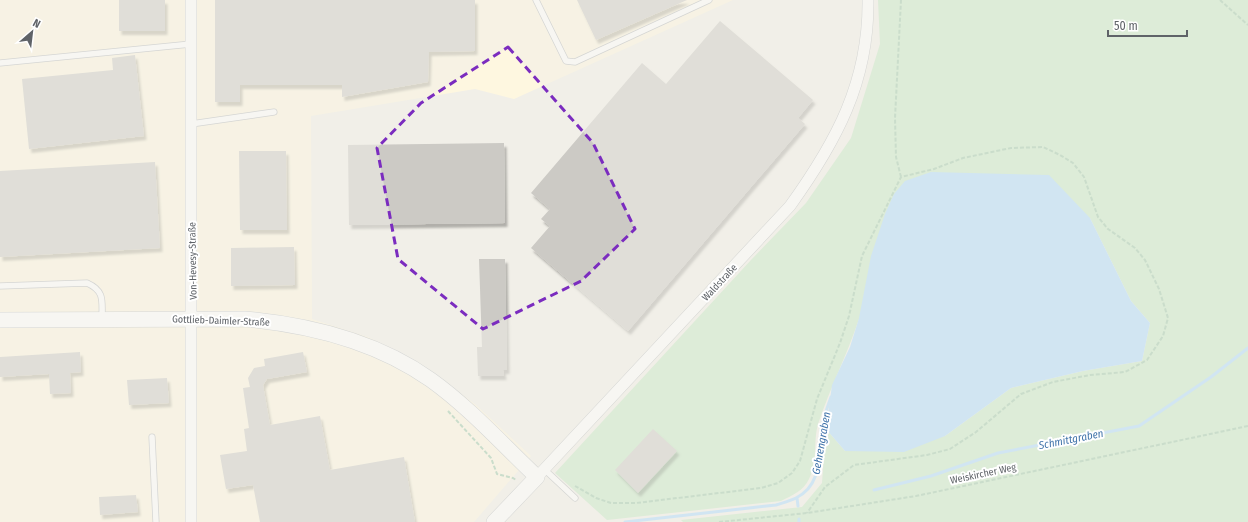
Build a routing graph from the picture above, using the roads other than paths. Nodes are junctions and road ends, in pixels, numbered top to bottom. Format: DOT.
graph roads {
  1 [pos="191,0"];
  2 [pos="536,0"];
  3 [pos="708,0"];
  4 [pos="868,0"];
  5 [pos="191,44"];
  6 [pos="0,63"];
  7 [pos="274,112"];
  8 [pos="191,124"];
  9 [pos="0,286"];
  10 [pos="192,318"];
  11 [pos="102,319"];
  12 [pos="0,320"];
  13 [pos="152,437"];
  14 [pos="540,473"];
  15 [pos="575,498"];
  16 [pos="156,522"];
  17 [pos="191,522"];
  18 [pos="494,522"];
  1 -- 5 [label="street, Von-Hevesy-Straße"];
  2 -- 3 [label="lane"];
  4 -- 14 [label="street, Waldstraße"];
  5 -- 6 [label="lane"];
  5 -- 8 [label="street, Von-Hevesy-Straße"];
  7 -- 8 [label="lane"];
  8 -- 10 [label="street, Von-Hevesy-Straße"];
  9 -- 11 [label="lane"];
  10 -- 11 [label="street, Gottlieb-Daimler-Straße"];
  10 -- 14 [label="street, Gottlieb-Daimler-Straße"];
  10 -- 17 [label="street, Von-Hevesy-Straße"];
  11 -- 12 [label="street, Gottlieb-Daimler-Straße"];
  13 -- 16 [label="lane"];
  14 -- 15 [label="lane"];
  14 -- 18 [label="street, Waldstraße"];
}
